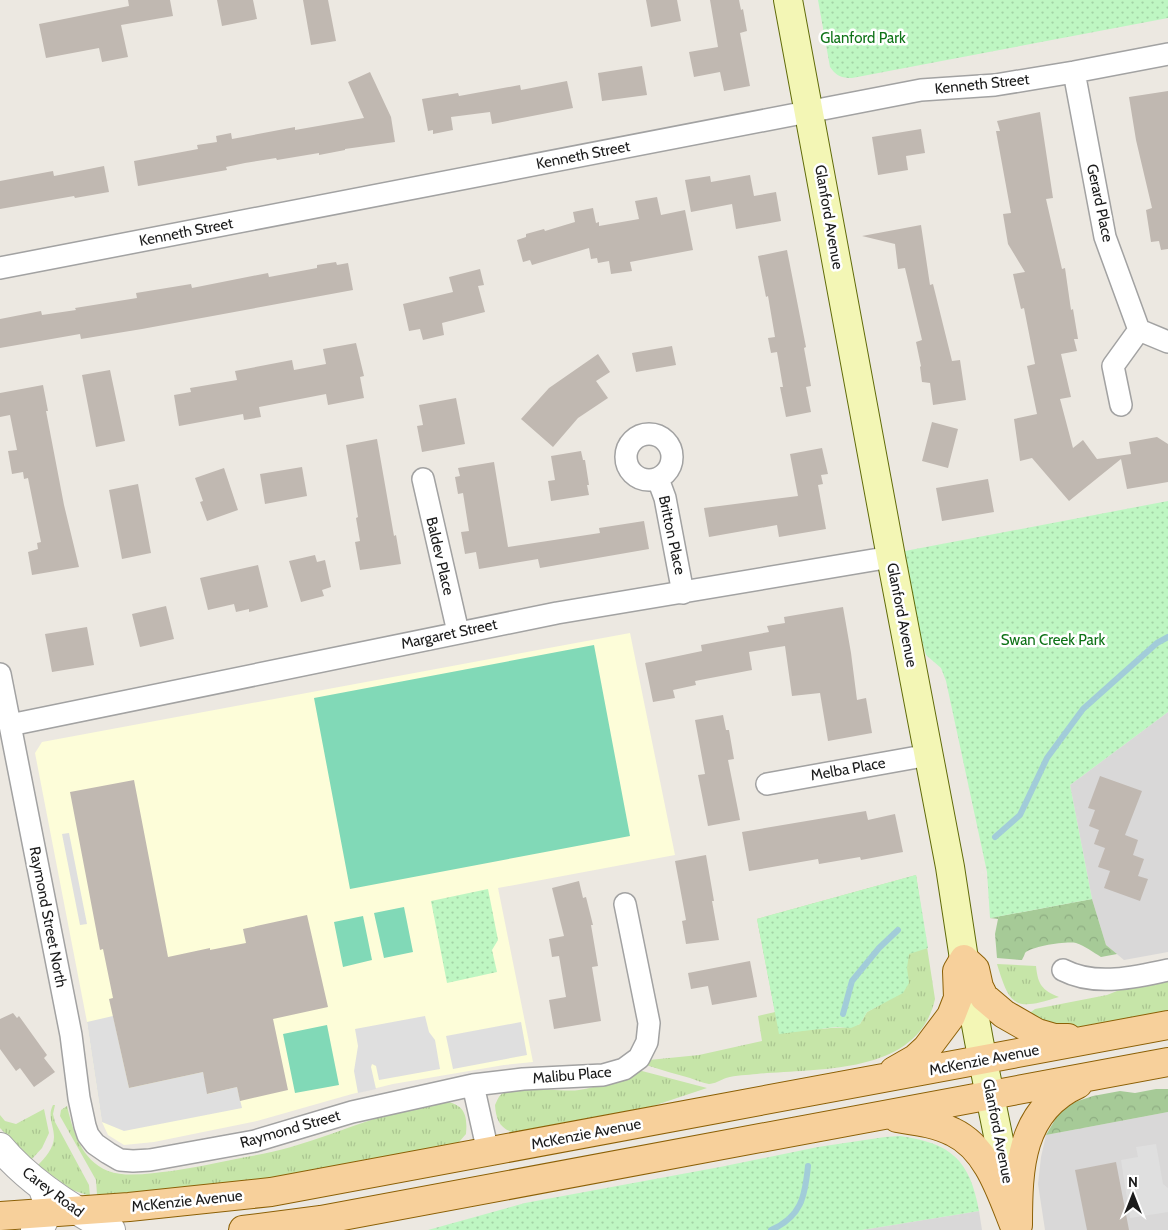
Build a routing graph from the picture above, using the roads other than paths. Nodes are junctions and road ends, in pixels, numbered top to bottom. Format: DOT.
graph roads {
  1 [pos="788,0"];
  2 [pos="1168,54"];
  3 [pos="1074,72"];
  4 [pos="809,112"];
  5 [pos="0,268"];
  6 [pos="1139,330"];
  7 [pos="1168,342"];
  8 [pos="1121,405"];
  9 [pos="423,479"];
  10 [pos="658,479"];
  11 [pos="891,557"];
  12 [pos="683,592"];
  13 [pos="458,632"];
  14 [pos="0,674"];
  15 [pos="10,726"];
  16 [pos="929,755"];
  17 [pos="767,784"];
  18 [pos="625,904"];
  19 [pos="964,960"];
  20 [pos="1063,970"];
  21 [pos="1168,970"];
  22 [pos="1168,1025"];
  23 [pos="1100,1038"];
  24 [pos="983,1060"];
  25 [pos="1168,1062"];
  26 [pos="1098,1075"];
  27 [pos="876,1080"];
  28 [pos="473,1085"];
  29 [pos="991,1095"];
  30 [pos="876,1116"];
  31 [pos="0,1147"];
  32 [pos="488,1152"];
  33 [pos="108,1153"];
  34 [pos="40,1184"];
  35 [pos="76,1211"];
  36 [pos="0,1216"];
  37 [pos="41,1222"];
  38 [pos="111,1230"];
  39 [pos="243,1230"];
  40 [pos="1017,1230"];
  1 -- 4 [label="main road, Glanford Avenue"];
  2 -- 3 [label="street, Kenneth Street"];
  3 -- 4 [label="street, Kenneth Street"];
  3 -- 6 [label="street, Gerard Place"];
  4 -- 5 [label="street, Kenneth Street"];
  4 -- 11 [label="main road, Glanford Avenue"];
  6 -- 7 [label="street"];
  6 -- 8 [label="street"];
  9 -- 13 [label="street, Baldev Place"];
  10 -- 12 [label="street, Britton Place"];
  11 -- 12 [label="street, Margaret Street"];
  11 -- 16 [label="main road, Glanford Avenue"];
  12 -- 13 [label="street, Margaret Street"];
  13 -- 15 [label="street, Margaret Street"];
  14 -- 15 [label="street, Raymond Street North"];
  15 -- 33 [label="street, Raymond Street North"];
  16 -- 17 [label="street, Melba Place"];
  16 -- 19 [label="main road, Glanford Avenue"];
  18 -- 28 [label="street, Malibu Place"];
  19 -- 23 [label="main road"];
  19 -- 24 [label="main road, Glanford Avenue"];
  19 -- 27 [label="main road"];
  20 -- 21 [label="street"];
  22 -- 23 [label="main road, McKenzie Avenue"];
  23 -- 24 [label="main road, McKenzie Avenue"];
  24 -- 27 [label="main road, McKenzie Avenue"];
  24 -- 29 [label="main road, Glanford Avenue"];
  25 -- 26 [label="main road"];
  26 -- 29 [label="main road"];
  26 -- 40 [label="main road"];
  27 -- 32 [label="main road, McKenzie Avenue"];
  28 -- 32 [label="street"];
  28 -- 33 [label="street, Raymond Street"];
  29 -- 30 [label="main road"];
  29 -- 40 [label="main road, Glanford Avenue"];
  30 -- 39 [label="main road"];
  30 -- 40 [label="main road"];
  31 -- 34 [label="street, Carey Road"];
  32 -- 35 [label="main road, McKenzie Avenue"];
  34 -- 35 [label="street, Carey Road"];
  34 -- 37 [label="street"];
  35 -- 37 [label="main road, McKenzie Avenue"];
  35 -- 38 [label="street, Carey Road"];
  36 -- 37 [label="main road, McKenzie Avenue"];
}
